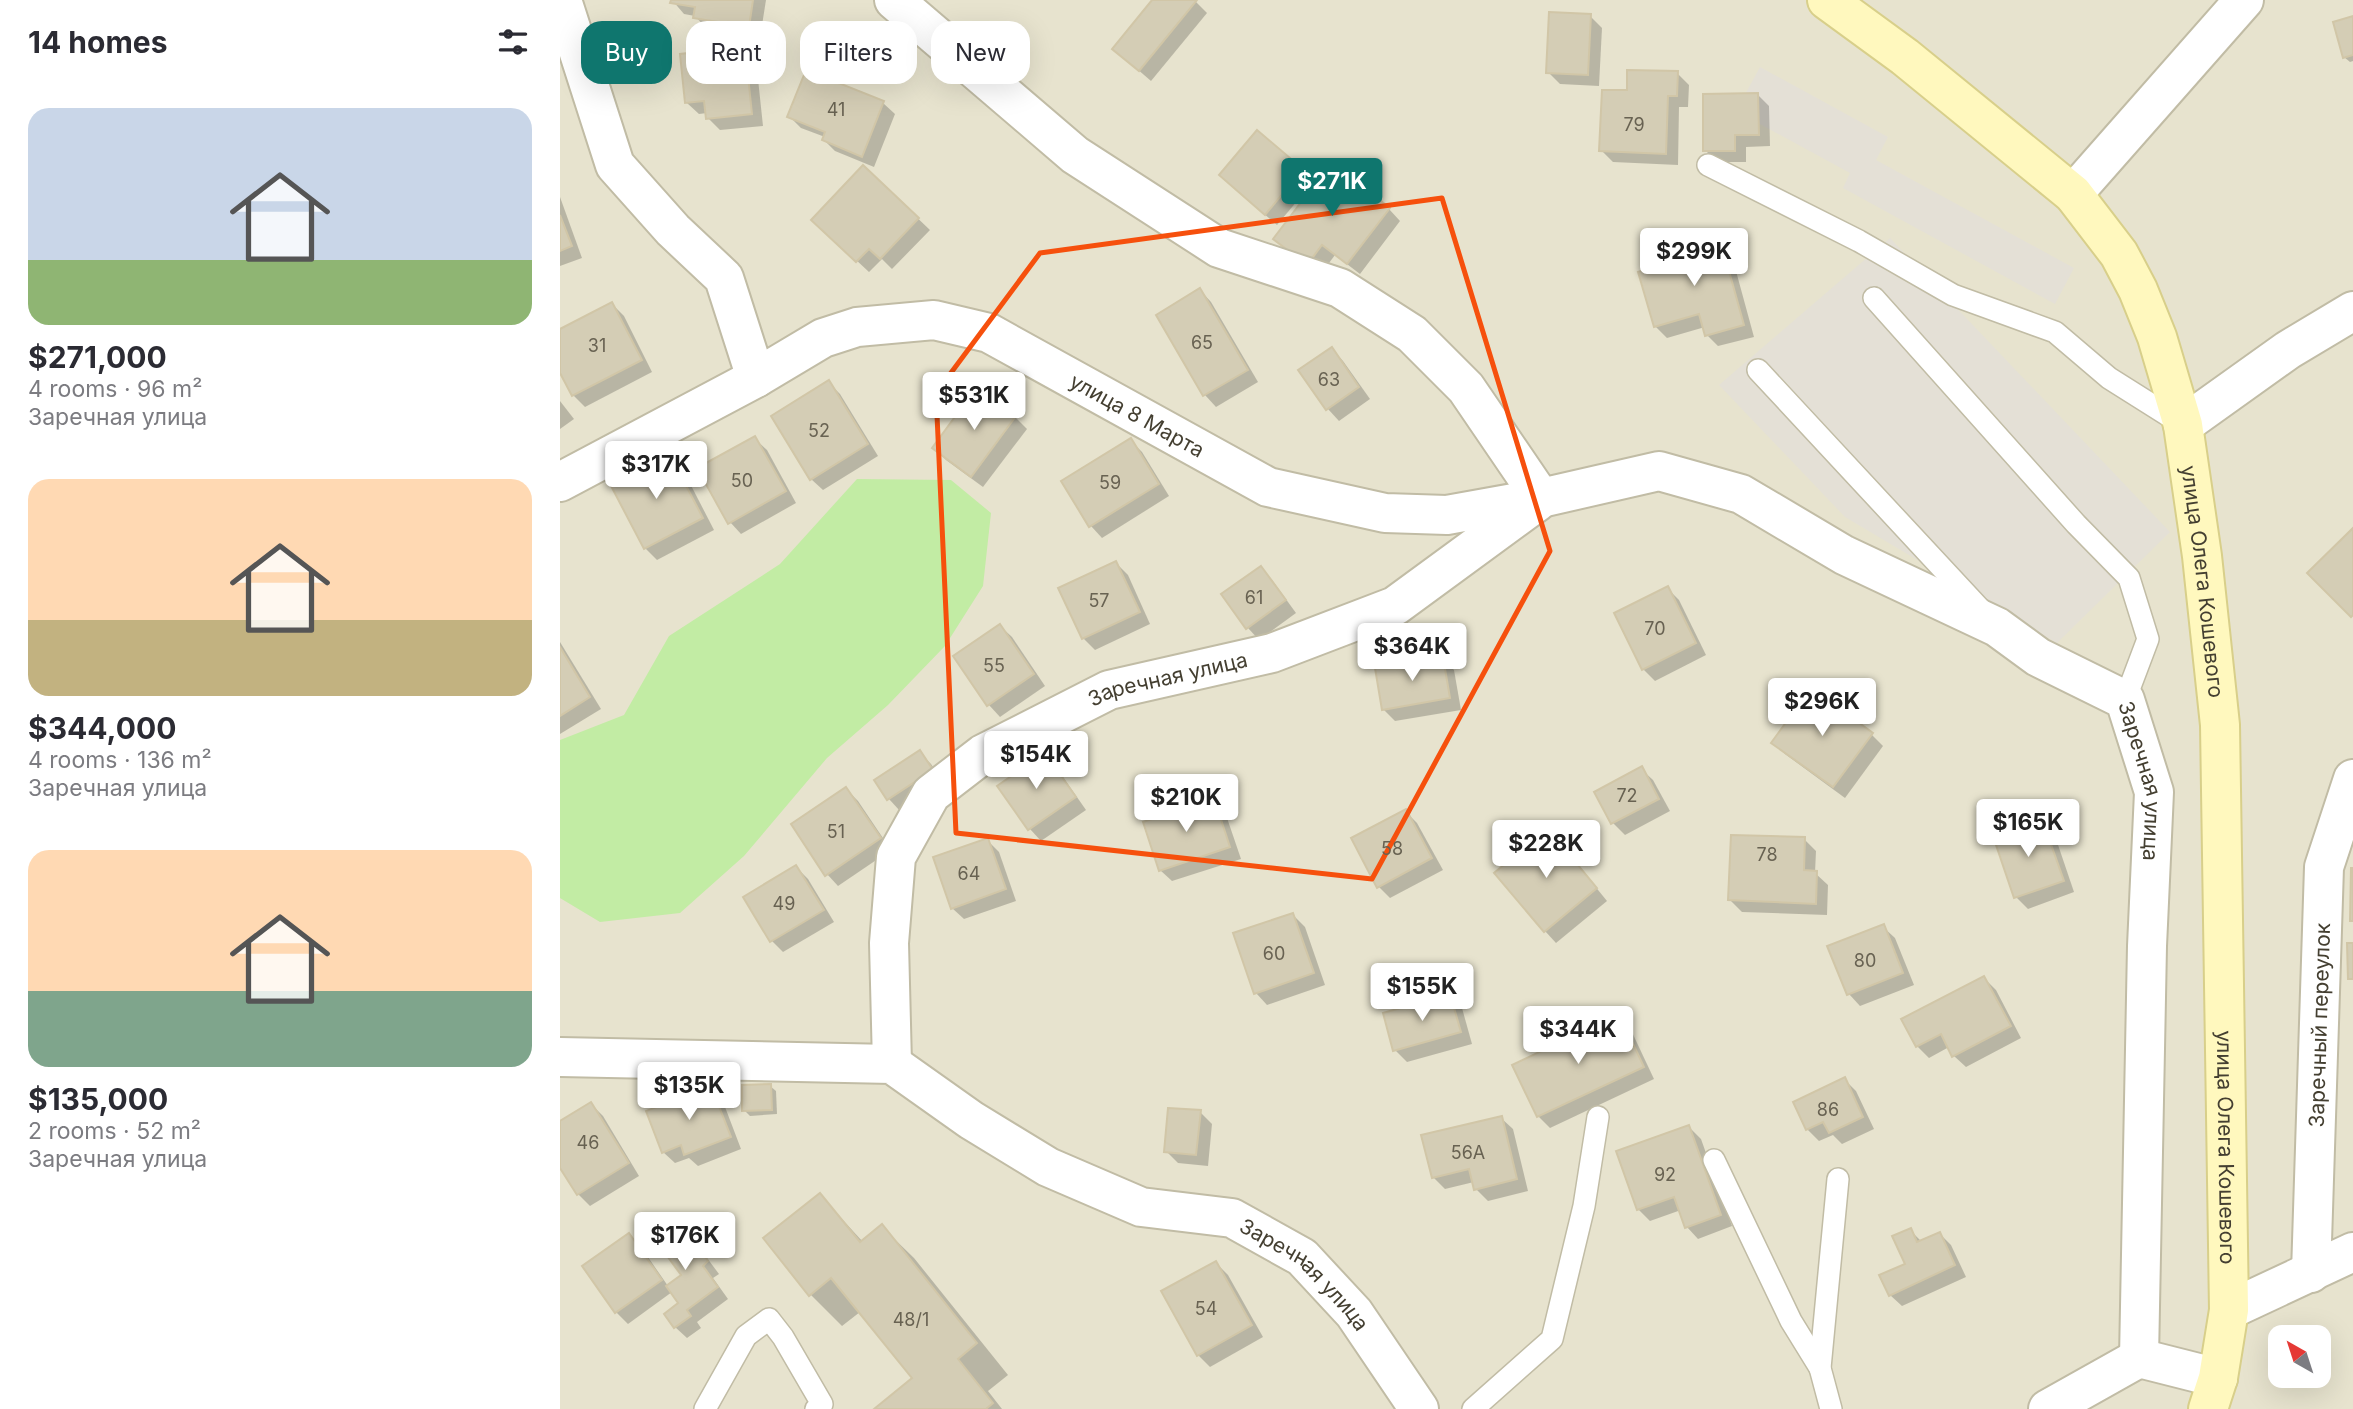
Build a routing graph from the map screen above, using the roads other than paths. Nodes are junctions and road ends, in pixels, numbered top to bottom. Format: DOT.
graph roads {
  1 [pos="562,0"];
  2 [pos="894,0"];
  3 [pos="1827,0"];
  4 [pos="2244,0"];
  5 [pos="1708,165"];
  6 [pos="2073,194"];
  7 [pos="1874,298"];
  8 [pos="2353,311"];
  9 [pos="1758,370"];
  10 [pos="756,378"];
  11 [pos="2183,425"];
  12 [pos="560,482"];
  13 [pos="1541,498"];
  14 [pos="1997,627"];
  15 [pos="2125,700"];
  16 [pos="2353,779"];
  17 [pos="560,1057"];
  18 [pos="892,1064"];
  19 [pos="1598,1117"];
  20 [pos="1714,1160"];
  21 [pos="1838,1179"];
  22 [pos="2353,1252"];
  23 [pos="2311,1273"];
  24 [pos="2229,1310"];
  25 [pos="2138,1358"];
  26 [pos="1820,1368"];
  27 [pos="2213,1393"];
  28 [pos="705,1409"];
  29 [pos="816,1409"];
  30 [pos="1419,1409"];
  31 [pos="1473,1409"];
  32 [pos="1831,1409"];
  33 [pos="2048,1409"];
  1 -- 10 [label="street"];
  2 -- 13 [label="street"];
  3 -- 6 [label="street, улица Олега Кошевого"];
  4 -- 6 [label="street"];
  5 -- 11 [label="lane"];
  6 -- 11 [label="street, улица Олега Кошевого"];
  7 -- 15 [label="lane"];
  8 -- 11 [label="street"];
  9 -- 14 [label="lane"];
  10 -- 12 [label="street, улица 8 Марта"];
  10 -- 13 [label="street, улица 8 Марта"];
  11 -- 24 [label="street, улица Олега Кошевого"];
  13 -- 14 [label="street, Заречная улица"];
  13 -- 18 [label="street, Заречная улица"];
  14 -- 15 [label="street, Заречная улица"];
  15 -- 25 [label="street, Заречная улица"];
  16 -- 23 [label="street, Заречный переулок"];
  17 -- 18 [label="street"];
  18 -- 30 [label="street, Заречная улица"];
  19 -- 31 [label="lane"];
  20 -- 26 [label="lane"];
  21 -- 26 [label="lane"];
  22 -- 23 [label="street"];
  23 -- 24 [label="street"];
  24 -- 27 [label="street, улица Олега Кошевого"];
  25 -- 27 [label="street"];
  25 -- 33 [label="street"];
  26 -- 32 [label="lane"];
  28 -- 29 [label="lane"];
}
